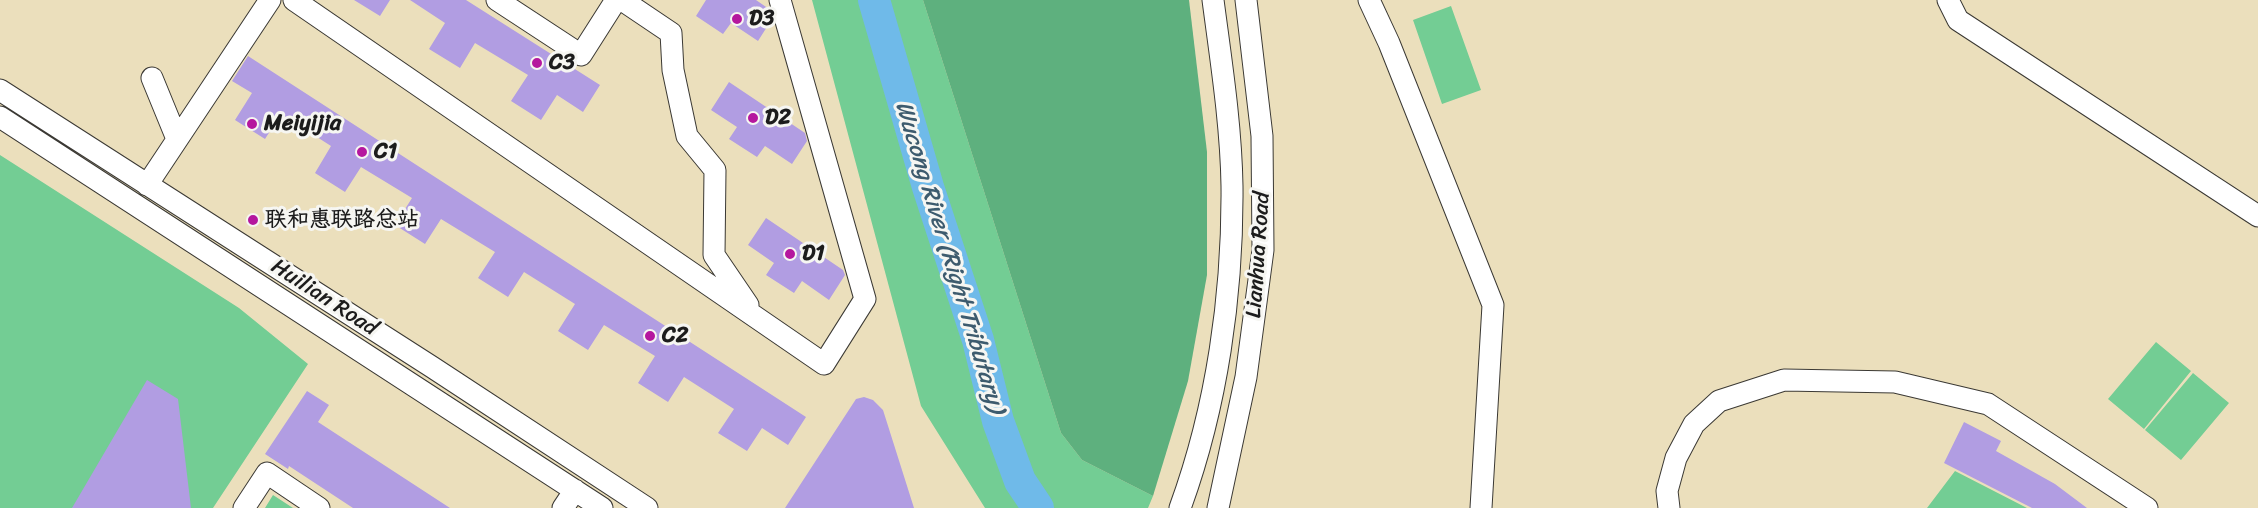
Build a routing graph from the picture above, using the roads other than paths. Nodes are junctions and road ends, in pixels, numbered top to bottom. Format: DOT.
graph roads {
  1 [pos="270,0"];
  2 [pos="294,0"];
  3 [pos="497,0"];
  4 [pos="616,0"];
  5 [pos="622,0"];
  6 [pos="780,0"];
  7 [pos="1213,0"];
  8 [pos="1246,0"];
  9 [pos="1369,0"];
  10 [pos="1948,0"];
  11 [pos="152,78"];
  12 [pos="0,90"];
  13 [pos="0,117"];
  14 [pos="177,139"];
  15 [pos="147,185"];
  16 [pos="2258,216"];
  17 [pos="755,315"];
  18 [pos="575,490"];
  19 [pos="244,508"];
  20 [pos="320,508"];
  21 [pos="563,508"];
  22 [pos="602,508"];
  23 [pos="647,508"];
  24 [pos="1180,508"];
  25 [pos="1218,508"];
  26 [pos="1481,508"];
  27 [pos="1669,508"];
  28 [pos="2147,508"];
  1 -- 14 [label="street"];
  2 -- 17 [label="street"];
  3 -- 4 [label="street"];
  5 -- 17 [label="street"];
  6 -- 17 [label="street"];
  7 -- 24 [label="street"];
  8 -- 25 [label="street, Lianhua Road"];
  9 -- 26 [label="street"];
  10 -- 16 [label="street"];
  11 -- 14 [label="street"];
  12 -- 15 [label="street, Huilian Road"];
  13 -- 18 [label="street, Huilian Road"];
  14 -- 15 [label="street"];
  15 -- 23 [label="street, Huilian Road"];
  18 -- 21 [label="street"];
  18 -- 22 [label="street, Huilian Road"];
  19 -- 20 [label="street"];
  27 -- 28 [label="street"];
}
